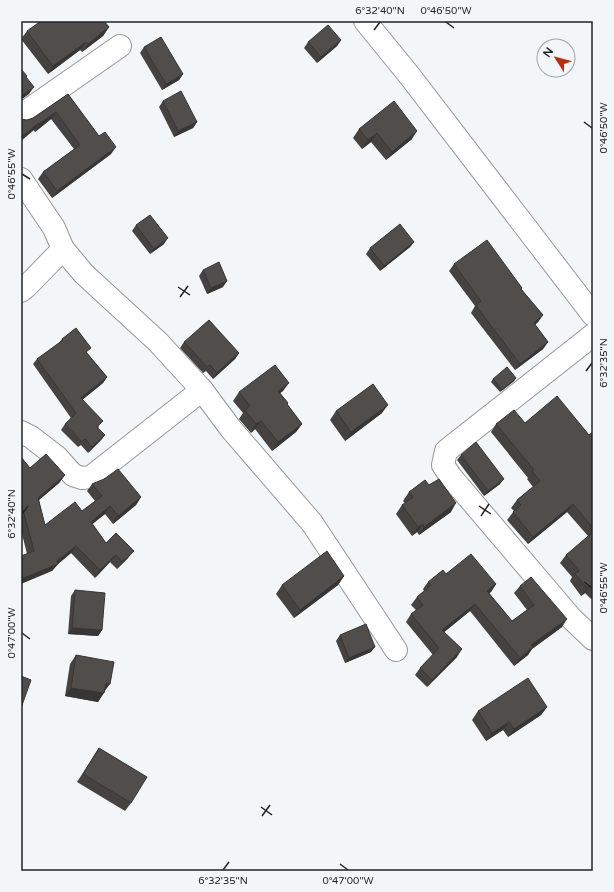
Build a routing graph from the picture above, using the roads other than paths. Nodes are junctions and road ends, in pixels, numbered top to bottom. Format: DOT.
graph roads {
  1 [pos="365,21"];
  2 [pos="120,46"];
  3 [pos="21,115"];
  4 [pos="21,178"];
  5 [pos="63,249"];
  6 [pos="21,291"];
  7 [pos="593,315"];
  8 [pos="593,335"];
  9 [pos="202,390"];
  10 [pos="21,432"];
  11 [pos="593,639"];
  12 [pos="396,650"];
  1 -- 7 [label="street"];
  2 -- 3 [label="street"];
  4 -- 5 [label="street"];
  5 -- 6 [label="street"];
  5 -- 9 [label="street"];
  8 -- 11 [label="street"];
  9 -- 10 [label="street"];
  9 -- 12 [label="street"];
}
